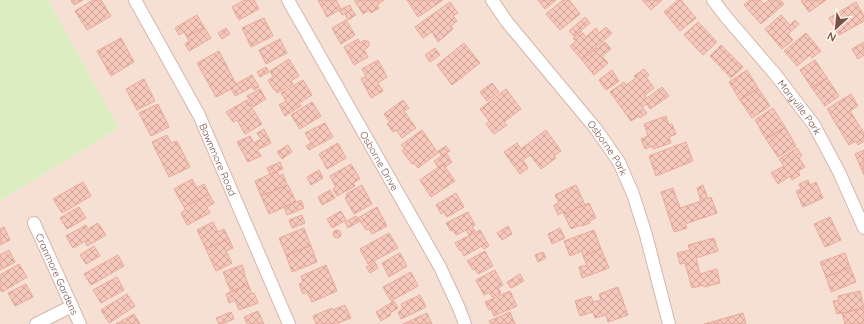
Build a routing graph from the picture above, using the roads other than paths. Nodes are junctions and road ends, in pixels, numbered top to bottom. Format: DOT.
graph roads {
  1 [pos="135,0"];
  2 [pos="288,0"];
  3 [pos="492,0"];
  4 [pos="713,0"];
  5 [pos="34,223"];
  6 [pos="864,228"];
  7 [pos="72,306"];
  8 [pos="36,324"];
  9 [pos="80,324"];
  10 [pos="288,324"];
  11 [pos="465,324"];
  12 [pos="669,324"];
  1 -- 10 [label="street, Bawnmore Road"];
  2 -- 11 [label="street, Osborne Drive"];
  3 -- 12 [label="street, Osborne Park"];
  4 -- 6 [label="street, Maryville Park"];
  5 -- 7 [label="street, Cranmore Gardens"];
  7 -- 8 [label="street"];
  7 -- 9 [label="street, Cranmore Gardens"];
}
